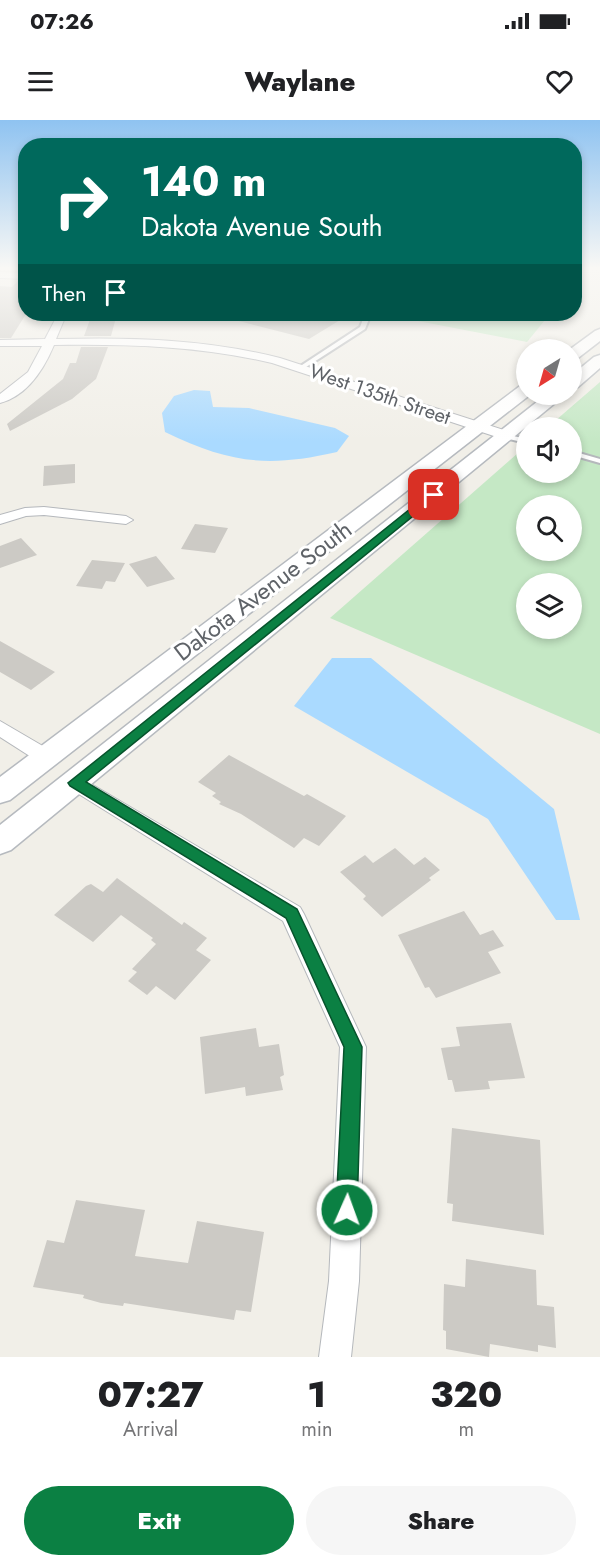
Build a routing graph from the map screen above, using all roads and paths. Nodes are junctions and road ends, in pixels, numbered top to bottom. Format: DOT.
graph roads {
  1 [pos="58,326"];
  2 [pos="364,326"];
  3 [pos="600,334"];
  4 [pos="0,343"];
  5 [pos="49,343"];
  6 [pos="582,348"];
  7 [pos="600,360"];
  8 [pos="301,368"];
  9 [pos="582,375"];
  10 [pos="516,398"];
  11 [pos="0,399"];
  12 [pos="548,405"];
  13 [pos="537,417"];
  14 [pos="477,427"];
  15 [pos="516,439"];
  16 [pos="516,440"];
  17 [pos="582,456"];
  18 [pos="600,460"];
  19 [pos="0,520"];
  20 [pos="126,520"];
  21 [pos="0,728"];
  22 [pos="46,757"];
  23 [pos="75,783"];
  24 [pos="0,792"];
  25 [pos="0,842"];
  26 [pos="335,1357"];
  1 -- 5 [label="street"];
  2 -- 8 [label="lane"];
  3 -- 6 [label="main road"];
  4 -- 5 [label="street, West 135th Street"];
  5 -- 8 [label="street, West 135th Street"];
  5 -- 11 [label="street"];
  7 -- 9 [label="main road"];
  8 -- 14 [label="street, West 135th Street"];
  10 -- 14 [label="main road, Dakota Avenue South"];
  12 -- 13 [label="main road, Dakota Avenue South"];
  14 -- 15 [label="street, West 135th Street"];
  14 -- 22 [label="main road, Dakota Avenue South"];
  16 -- 23 [label="main road, Dakota Avenue South"];
  17 -- 18 [label="lane"];
  19 -- 20 [label="street"];
  21 -- 22 [label="street"];
  22 -- 24 [label="main road, Dakota Avenue South"];
  23 -- 25 [label="main road, Dakota Avenue South"];
  23 -- 26 [label="street"];
}
